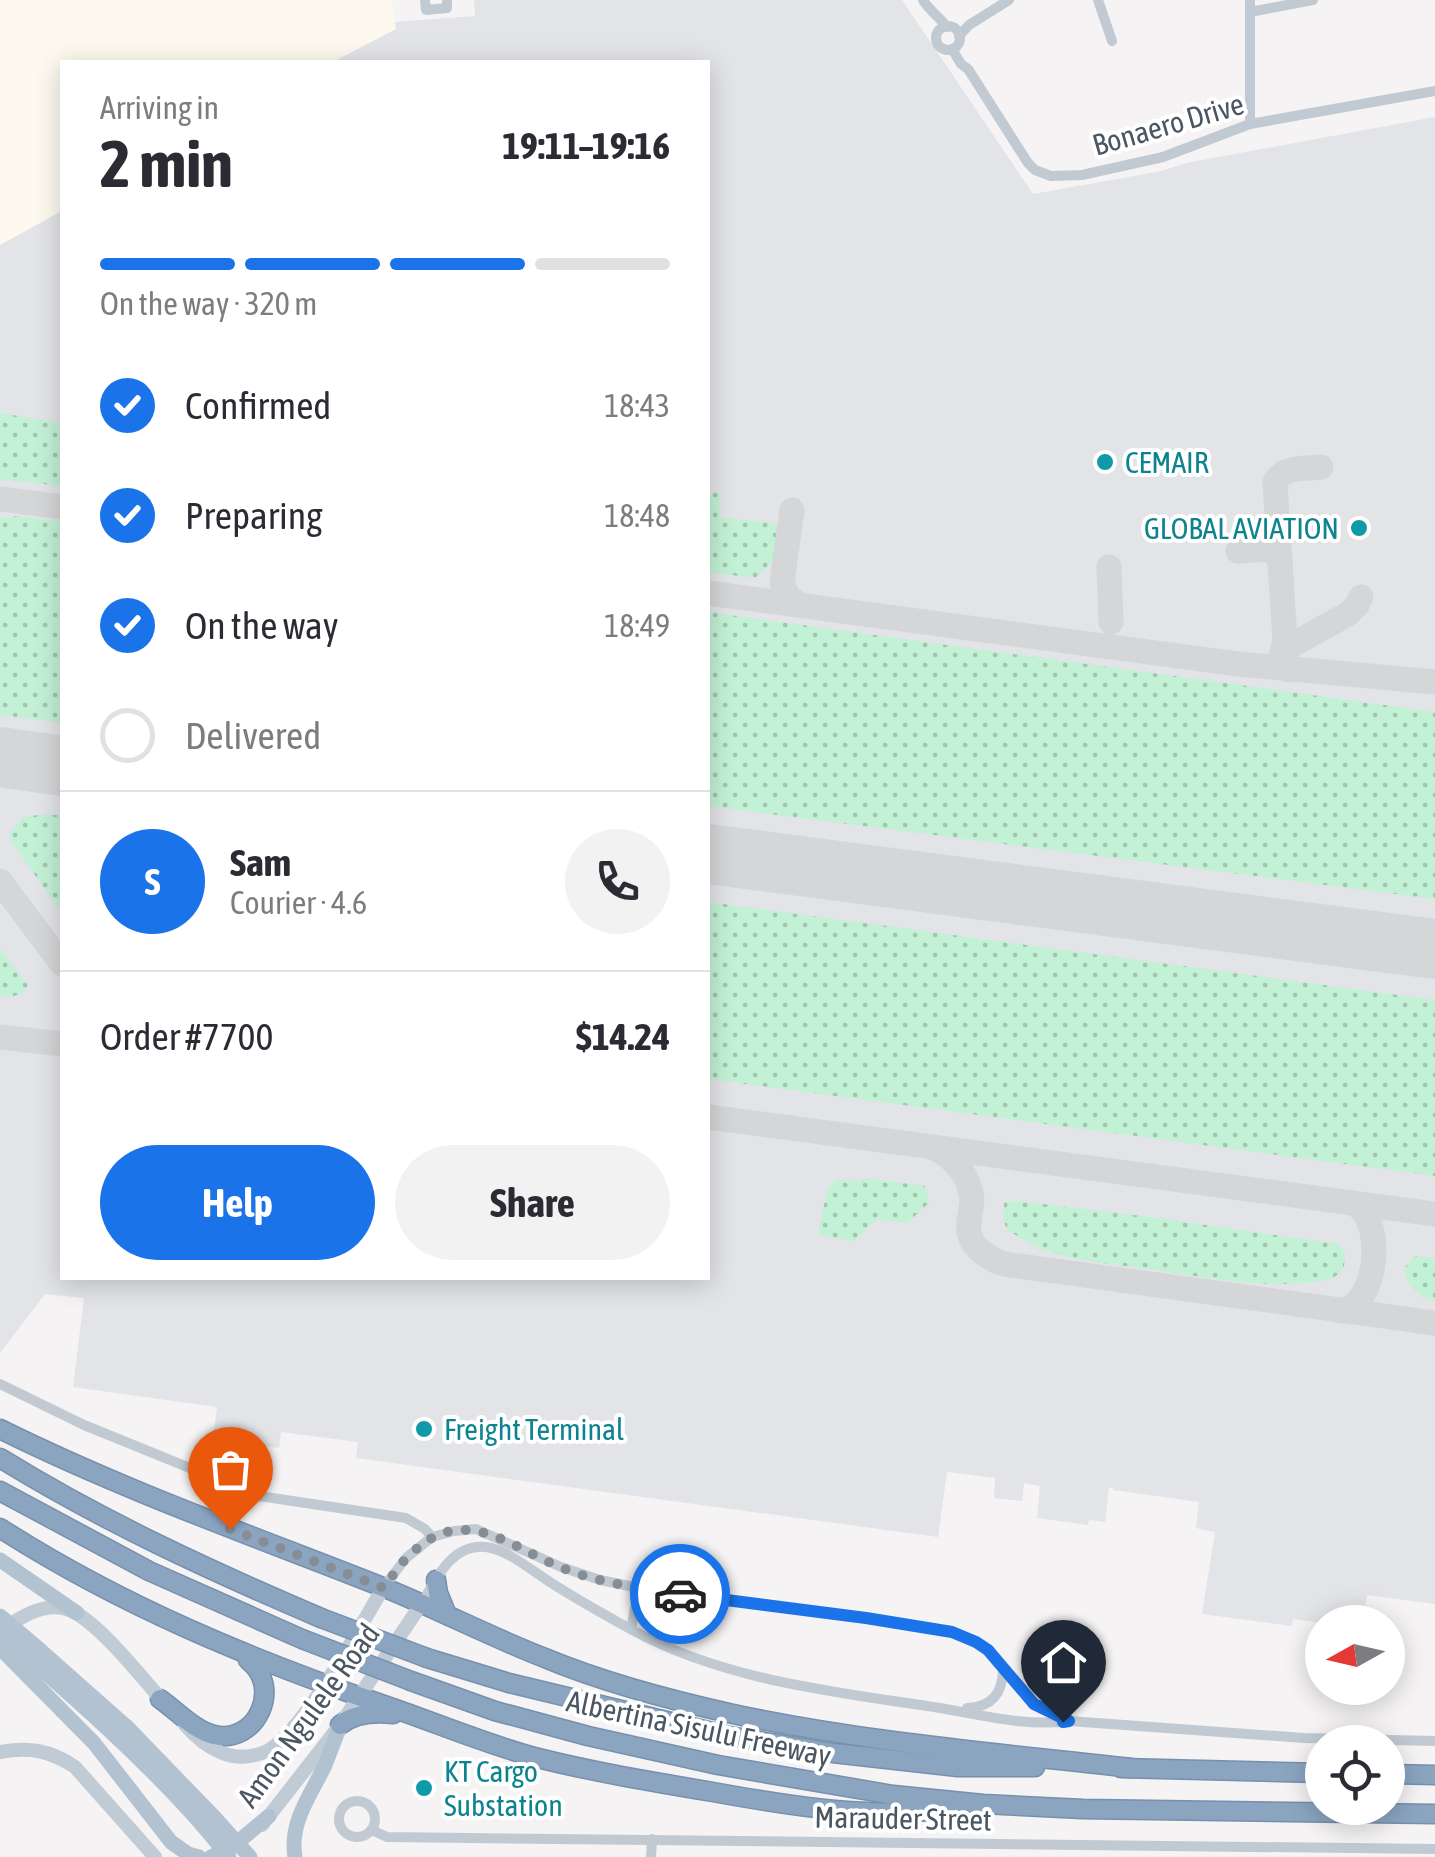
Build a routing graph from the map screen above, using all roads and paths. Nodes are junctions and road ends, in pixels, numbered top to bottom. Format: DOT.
graph roads {
  1 [pos="922,0"];
  2 [pos="1008,0"];
  3 [pos="1098,0"];
  4 [pos="1313,0"];
  5 [pos="447,4"];
  6 [pos="425,5"];
  7 [pos="1250,6"];
  8 [pos="951,36"];
  9 [pos="1112,41"];
  10 [pos="1435,91"];
  11 [pos="1250,124"];
  12 [pos="0,1384"];
  13 [pos="0,1429"];
  14 [pos="0,1458"];
  15 [pos="0,1491"];
  16 [pos="0,1528"];
  17 [pos="432,1537"];
  18 [pos="0,1560"];
  19 [pos="436,1580"];
  20 [pos="384,1588"];
  21 [pos="640,1588"];
  22 [pos="422,1603"];
  23 [pos="77,1613"];
  24 [pos="447,1615"];
  25 [pos="0,1616"];
  26 [pos="631,1630"];
  27 [pos="0,1633"];
  28 [pos="208,1638"];
  29 [pos="0,1648"];
  30 [pos="30,1659"];
  31 [pos="1003,1667"];
  32 [pos="325,1684"];
  33 [pos="358,1696"];
  34 [pos="160,1699"];
  35 [pos="944,1709"];
  36 [pos="413,1716"];
  37 [pos="1069,1721"];
  38 [pos="340,1726"];
  39 [pos="1435,1741"];
  40 [pos="0,1752"];
  41 [pos="1131,1768"];
  42 [pos="1305,1773"];
  43 [pos="1405,1774"];
  44 [pos="1435,1775"];
  45 [pos="984,1804"];
  46 [pos="1435,1814"];
  47 [pos="269,1816"];
  48 [pos="210,1823"];
  49 [pos="372,1830"];
  50 [pos="652,1839"];
  51 [pos="1435,1849"];
  52 [pos="1010,1851"];
  53 [pos="155,1857"];
  54 [pos="199,1857"];
  55 [pos="211,1857"];
  56 [pos="233,1857"];
  57 [pos="250,1857"];
  58 [pos="294,1857"];
  59 [pos="651,1857"];
  1 -- 8 [label="street, Bonaero Drive"];
  2 -- 8 [label="street"];
  3 -- 9 [label="street"];
  4 -- 7 [label="street"];
  5 -- 6 [label="street"];
  7 -- 11 [label="street"];
  8 -- 11 [label="street, Bonaero Drive"];
  10 -- 11 [label="street, Bonaero Drive"];
  12 -- 17 [label="street"];
  13 -- 20 [label="highway"];
  14 -- 41 [label="highway, Albertina Sisulu Freeway, bridge"];
  15 -- 45 [label="highway, Albertina Sisulu Freeway, bridge"];
  16 -- 28 [label="highway"];
  17 -- 20 [label="street"];
  17 -- 21 [label="street"];
  18 -- 23 [label="main road"];
  19 -- 22 [label="street"];
  19 -- 24 [label="highway"];
  19 -- 26 [label="street"];
  20 -- 22 [label="highway"];
  20 -- 32 [label="main road, Amon Ngulele Road"];
  21 -- 26 [label="street"];
  21 -- 31 [label="street"];
  22 -- 24 [label="highway"];
  22 -- 33 [label="main road, Amon Ngulele Road"];
  23 -- 27 [label="main road"];
  23 -- 34 [label="main road, Amon Ngulele Road"];
  24 -- 41 [label="highway"];
  25 -- 30 [label="main road, bridge"];
  26 -- 35 [label="street"];
  27 -- 30 [label="main road"];
  28 -- 32 [label="highway"];
  28 -- 34 [label="highway"];
  29 -- 30 [label="main road"];
  30 -- 48 [label="main road"];
  30 -- 54 [label="main road"];
  31 -- 35 [label="street"];
  31 -- 37 [label="street"];
  32 -- 33 [label="highway"];
  32 -- 34 [label="main road, Amon Ngulele Road"];
  33 -- 36 [label="highway"];
  33 -- 38 [label="main road, Amon Ngulele Road"];
  35 -- 37 [label="street"];
  36 -- 38 [label="highway"];
  36 -- 45 [label="highway"];
  37 -- 39 [label="street"];
  38 -- 47 [label="main road, Amon Ngulele Road"];
  38 -- 58 [label="main road"];
  40 -- 53 [label="main road"];
  41 -- 42 [label="highway, Albertina Sisulu Freeway"];
  43 -- 44 [label="highway"];
  45 -- 46 [label="highway, Albertina Sisulu Freeway"];
  47 -- 55 [label="main road"];
  47 -- 56 [label="main road, Amon Ngulele Road"];
  48 -- 56 [label="main road, bridge"];
  48 -- 57 [label="main road, bridge"];
  49 -- 50 [label="street, Marauder Street"];
  50 -- 52 [label="street, Marauder Street"];
  50 -- 59 [label="street"];
  51 -- 52 [label="street, Marauder Street"];
}
